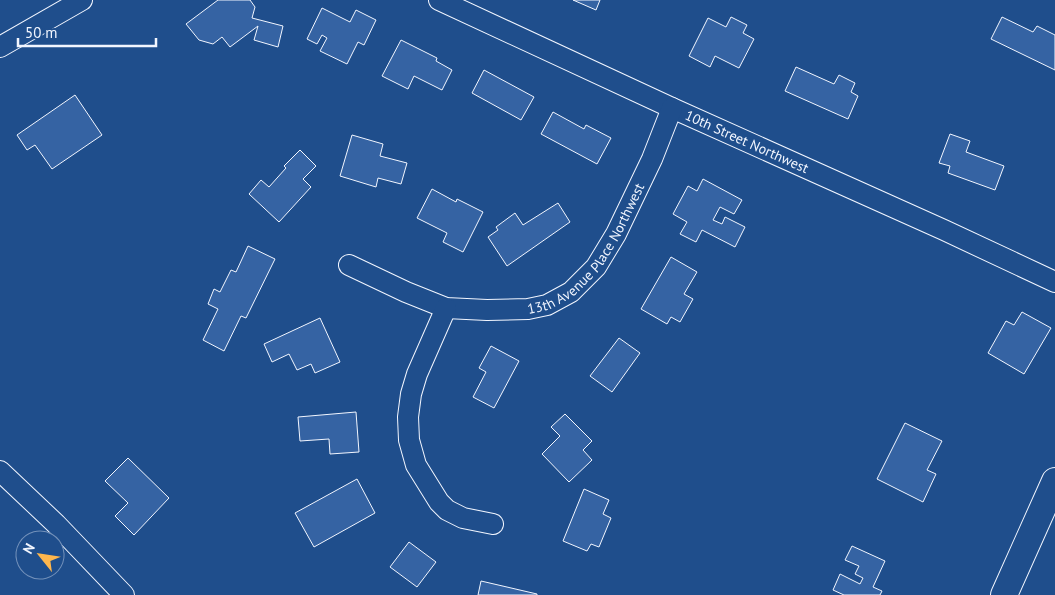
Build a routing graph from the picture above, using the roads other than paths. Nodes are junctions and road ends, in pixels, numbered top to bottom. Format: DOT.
graph roads {
  1 [pos="82,0"];
  2 [pos="439,0"];
  3 [pos="0,47"];
  4 [pos="672,108"];
  5 [pos="349,265"];
  6 [pos="1055,282"];
  7 [pos="446,308"];
  8 [pos="0,471"];
  9 [pos="1055,481"];
  10 [pos="493,524"];
  11 [pos="124,595"];
  12 [pos="1004,595"];
  1 -- 3 [label="street"];
  2 -- 4 [label="street, 10th Street Northwest"];
  4 -- 6 [label="street, 10th Street Northwest"];
  4 -- 7 [label="street, 13th Avenue Place Northwest"];
  5 -- 7 [label="street, 13th Avenue Place Northwest"];
  7 -- 10 [label="street"];
  8 -- 11 [label="street"];
  9 -- 12 [label="main road"];
}
